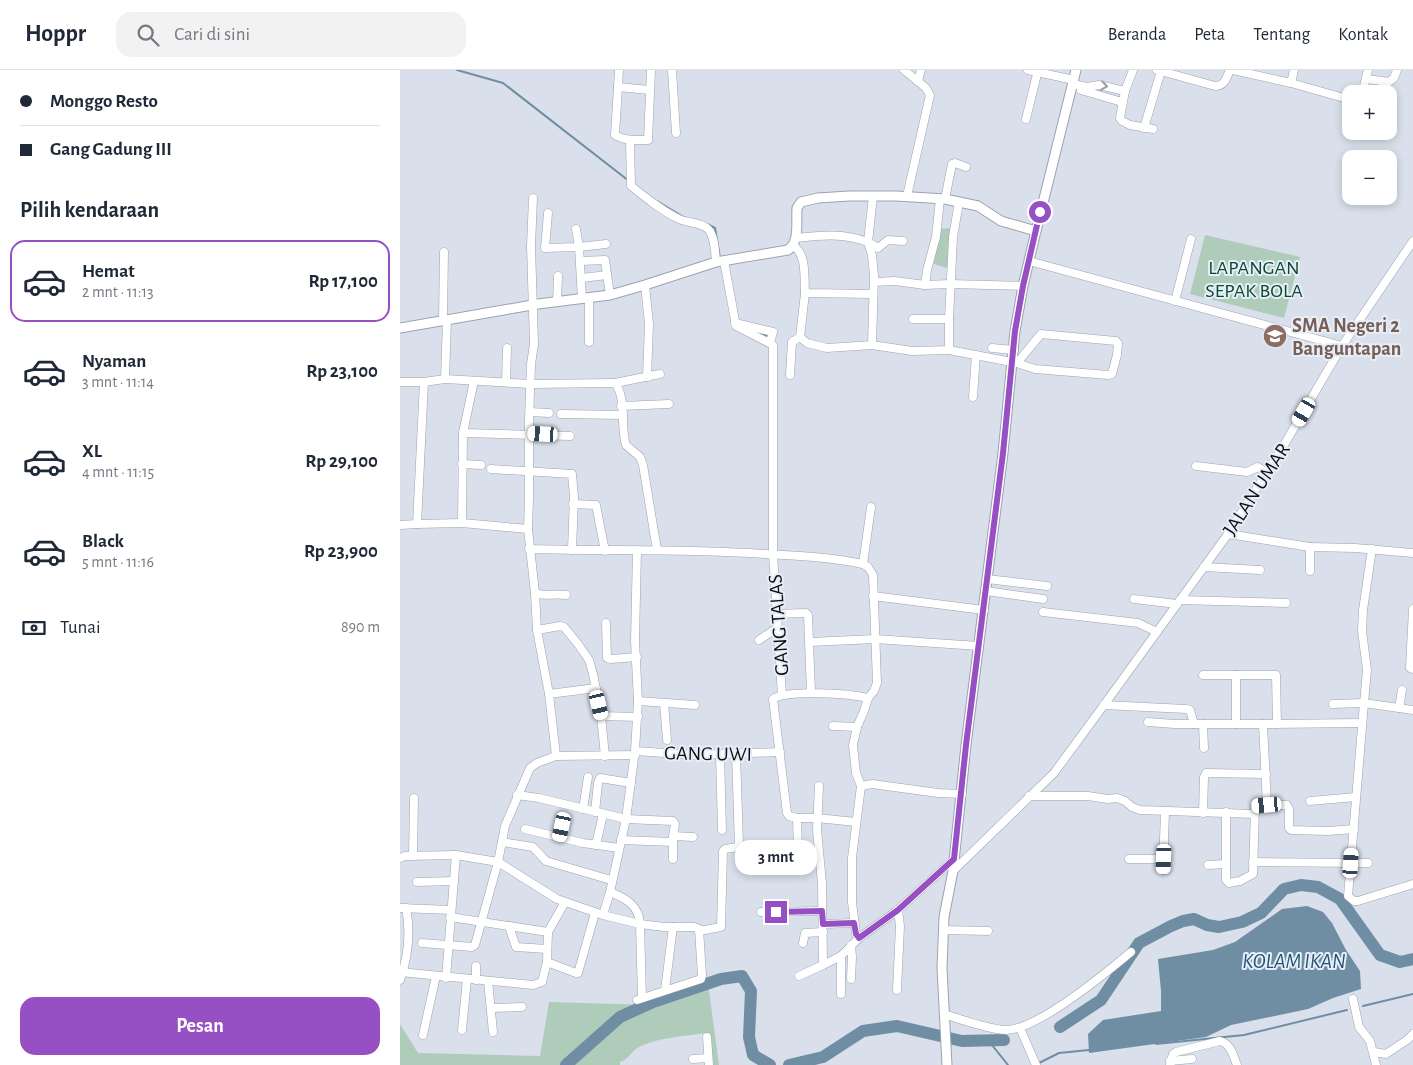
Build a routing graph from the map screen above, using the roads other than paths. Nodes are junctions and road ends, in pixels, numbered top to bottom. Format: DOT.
graph roads {
  1 [pos="619,70"];
  2 [pos="646,70"];
  3 [pos="651,70"];
  4 [pos="672,70"];
  5 [pos="904,70"];
  6 [pos="920,70"];
  7 [pos="1028,70"];
  8 [pos="1076,70"];
  9 [pos="1133,70"];
  10 [pos="1159,70"];
  11 [pos="1231,70"];
  12 [pos="1294,70"];
  13 [pos="1368,70"];
  14 [pos="1397,70"];
  15 [pos="1038,71"];
  16 [pos="1367,79"];
  17 [pos="918,81"];
  18 [pos="1073,83"];
  19 [pos="1291,83"];
  20 [pos="1365,85"];
  21 [pos="618,87"];
  22 [pos="649,90"];
  23 [pos="1125,91"];
  24 [pos="1342,97"];
  25 [pos="1122,102"];
  26 [pos="1026,119"];
  27 [pos="1144,128"];
  28 [pos="1153,129"];
  29 [pos="676,132"];
  30 [pos="630,140"];
  31 [pos="966,166"];
  32 [pos="873,196"];
  33 [pos="907,196"];
  34 [pos="533,198"];
  35 [pos="942,199"];
  36 [pos="959,202"];
  37 [pos="548,213"];
  38 [pos="576,229"];
  39 [pos="1036,231"];
  40 [pos="1191,239"];
  41 [pos="903,241"];
  42 [pos="1413,241"];
  43 [pos="795,242"];
  44 [pos="868,242"];
  45 [pos="606,244"];
  46 [pos="531,246"];
  47 [pos="579,247"];
  48 [pos="545,248"];
  49 [pos="444,252"];
  50 [pos="581,261"];
  51 [pos="720,261"];
  52 [pos="1029,262"];
  53 [pos="607,275"];
  54 [pos="558,276"];
  55 [pos="582,278"];
  56 [pos="874,282"];
  57 [pos="950,284"];
  58 [pos="925,285"];
  59 [pos="645,286"];
  60 [pos="1023,286"];
  61 [pos="806,293"];
  62 [pos="873,294"];
  63 [pos="610,295"];
  64 [pos="586,299"];
  65 [pos="1174,301"];
  66 [pos="557,302"];
  67 [pos="532,305"];
  68 [pos="913,319"];
  69 [pos="949,319"];
  70 [pos="445,320"];
  71 [pos="400,328"];
  72 [pos="800,337"];
  73 [pos="589,342"];
  74 [pos="872,345"];
  75 [pos="1342,346"];
  76 [pos="507,348"];
  77 [pos="992,348"];
  78 [pos="949,350"];
  79 [pos="1014,350"];
  80 [pos="976,355"];
  81 [pos="1015,363"];
  82 [pos="660,374"];
  83 [pos="790,375"];
  84 [pos="647,377"];
  85 [pos="444,379"];
  86 [pos="474,381"];
  87 [pos="400,382"];
  88 [pos="424,382"];
  89 [pos="506,382"];
  90 [pos="615,383"];
  91 [pos="530,384"];
  92 [pos="973,397"];
  93 [pos="669,404"];
  94 [pos="621,406"];
  95 [pos="530,412"];
  96 [pos="549,413"];
  97 [pos="561,414"];
  98 [pos="623,415"];
  99 [pos="463,433"];
  100 [pos="529,434"];
  101 [pos="570,436"];
  102 [pos="462,464"];
  103 [pos="481,465"];
  104 [pos="1196,466"];
  105 [pos="491,469"];
  106 [pos="1264,471"];
  107 [pos="529,472"];
  108 [pos="573,504"];
  109 [pos="871,507"];
  110 [pos="462,523"];
  111 [pos="417,524"];
  112 [pos="400,525"];
  113 [pos="528,529"];
  114 [pos="1228,534"];
  115 [pos="1310,547"];
  116 [pos="529,549"];
  117 [pos="1372,549"];
  118 [pos="572,550"];
  119 [pos="637,550"];
  120 [pos="657,550"];
  121 [pos="605,551"];
  122 [pos="1413,553"];
  123 [pos="773,554"];
  124 [pos="863,564"];
  125 [pos="1204,567"];
  126 [pos="1260,570"];
  127 [pos="1310,571"];
  128 [pos="987,579"];
  129 [pos="1047,586"];
  130 [pos="986,591"];
  131 [pos="535,593"];
  132 [pos="566,595"];
  133 [pos="873,596"];
  134 [pos="1043,599"];
  135 [pos="1134,599"];
  136 [pos="1179,602"];
  137 [pos="1286,603"];
  138 [pos="1413,609"];
  139 [pos="984,610"];
  140 [pos="1043,612"];
  141 [pos="776,614"];
  142 [pos="606,623"];
  143 [pos="777,628"];
  144 [pos="537,630"];
  145 [pos="1157,632"];
  146 [pos="1413,634"];
  147 [pos="874,639"];
  148 [pos="758,640"];
  149 [pos="810,642"];
  150 [pos="980,646"];
  151 [pos="636,657"];
  152 [pos="1413,669"];
  153 [pos="1203,675"];
  154 [pos="1236,676"];
  155 [pos="596,688"];
  156 [pos="1402,690"];
  157 [pos="549,694"];
  158 [pos="811,694"];
  159 [pos="782,696"];
  160 [pos="868,698"];
  161 [pos="638,701"];
  162 [pos="664,703"];
  163 [pos="1364,703"];
  164 [pos="1333,704"];
  165 [pos="695,705"];
  166 [pos="1104,705"];
  167 [pos="1399,708"];
  168 [pos="1413,710"];
  169 [pos="601,716"];
  170 [pos="638,718"];
  171 [pos="1148,722"];
  172 [pos="1362,723"];
  173 [pos="1194,724"];
  174 [pos="1204,724"];
  175 [pos="1236,724"];
  176 [pos="1263,724"];
  177 [pos="1277,724"];
  178 [pos="833,726"];
  179 [pos="856,727"];
  180 [pos="667,740"];
  181 [pos="1204,748"];
  182 [pos="780,752"];
  183 [pos="635,753"];
  184 [pos="720,754"];
  185 [pos="736,754"];
  186 [pos="556,756"];
  187 [pos="605,756"];
  188 [pos="1266,774"];
  189 [pos="588,777"];
  190 [pos="631,783"];
  191 [pos="819,786"];
  192 [pos="861,786"];
  193 [pos="962,794"];
  194 [pos="517,795"];
  195 [pos="1029,796"];
  196 [pos="1356,797"];
  197 [pos="414,798"];
  198 [pos="1310,801"];
  199 [pos="1267,805"];
  200 [pos="582,808"];
  201 [pos="1166,812"];
  202 [pos="1226,812"];
  203 [pos="599,813"];
  204 [pos="1203,813"];
  205 [pos="1254,814"];
  206 [pos="797,818"];
  207 [pos="817,818"];
  208 [pos="626,819"];
  209 [pos="856,822"];
  210 [pos="562,827"];
  211 [pos="525,829"];
  212 [pos="1354,829"];
  213 [pos="722,830"];
  214 [pos="693,837"];
  215 [pos="560,838"];
  216 [pos="673,839"];
  217 [pos="502,842"];
  218 [pos="620,844"];
  219 [pos="596,845"];
  220 [pos="798,852"];
  221 [pos="456,855"];
  222 [pos="413,856"];
  223 [pos="400,858"];
  224 [pos="1128,858"];
  225 [pos="673,859"];
  226 [pos="954,859"];
  227 [pos="1164,859"];
  228 [pos="498,862"];
  229 [pos="1253,862"];
  230 [pos="1351,863"];
  231 [pos="1368,863"];
  232 [pos="1225,864"];
  233 [pos="1208,865"];
  234 [pos="1163,870"];
  235 [pos="953,871"];
  236 [pos="612,880"];
  237 [pos="454,881"];
  238 [pos="418,882"];
  239 [pos="1413,884"];
  240 [pos="610,892"];
  241 [pos="565,902"];
  242 [pos="403,908"];
  243 [pos="898,910"];
  244 [pos="822,911"];
  245 [pos="761,912"];
  246 [pos="451,913"];
  247 [pos="595,913"];
  248 [pos="603,915"];
  249 [pos="482,922"];
  250 [pos="854,923"];
  251 [pos="640,924"];
  252 [pos="823,924"];
  253 [pos="509,926"];
  254 [pos="672,927"];
  255 [pos="943,930"];
  256 [pos="699,931"];
  257 [pos="988,931"];
  258 [pos="548,932"];
  259 [pos="823,932"];
  260 [pos="859,938"];
  261 [pos="400,939"];
  262 [pos="409,941"];
  263 [pos="422,943"];
  264 [pos="803,943"];
  265 [pos="448,945"];
  266 [pos="851,945"];
  267 [pos="547,949"];
  268 [pos="1131,952"];
  269 [pos="841,956"];
  270 [pos="547,962"];
  271 [pos="823,965"];
  272 [pos="476,966"];
  273 [pos="401,975"];
  274 [pos="436,976"];
  275 [pos="799,976"];
  276 [pos="446,978"];
  277 [pos="467,979"];
  278 [pos="852,979"];
  279 [pos="476,980"];
  280 [pos="488,981"];
  281 [pos="665,990"];
  282 [pos="897,990"];
  283 [pos="841,994"];
  284 [pos="1353,999"];
  285 [pos="522,1007"];
  286 [pos="491,1008"];
  287 [pos="944,1014"];
  288 [pos="1020,1028"];
  289 [pos="462,1030"];
  290 [pos="493,1032"];
  291 [pos="1413,1034"];
  292 [pos="423,1036"];
  293 [pos="706,1037"];
  294 [pos="1374,1052"];
  295 [pos="693,1059"];
  296 [pos="1192,1059"];
  297 [pos="708,1062"];
  298 [pos="1035,1063"];
  299 [pos="1170,1063"];
  300 [pos="947,1065"];
  301 [pos="1237,1065"];
  302 [pos="1376,1065"];
  1 -- 21 [label="street"];
  2 -- 3 [label="street"];
  3 -- 22 [label="street"];
  4 -- 29 [label="street"];
  5 -- 17 [label="street"];
  6 -- 17 [label="street"];
  7 -- 15 [label="street"];
  8 -- 18 [label="street"];
  9 -- 23 [label="street"];
  10 -- 11 [label="street"];
  10 -- 27 [label="street"];
  11 -- 19 [label="street"];
  12 -- 19 [label="street"];
  13 -- 16 [label="street"];
  14 -- 16 [label="street"];
  15 -- 18 [label="street"];
  15 -- 26 [label="street"];
  16 -- 20 [label="street"];
  17 -- 33 [label="street"];
  18 -- 23 [label="street, one-way"];
  18 -- 25 [label="street"];
  18 -- 39 [label="street"];
  19 -- 24 [label="street"];
  21 -- 22 [label="street"];
  21 -- 30 [label="street"];
  22 -- 30 [label="street"];
  23 -- 25 [label="street"];
  25 -- 27 [label="street"];
  27 -- 28 [label="street"];
  30 -- 51 [label="street"];
  31 -- 35 [label="street"];
  32 -- 33 [label="street"];
  32 -- 43 [label="street"];
  32 -- 44 [label="street"];
  33 -- 35 [label="street"];
  34 -- 46 [label="street"];
  35 -- 36 [label="street"];
  35 -- 58 [label="street"];
  36 -- 39 [label="street"];
  36 -- 57 [label="street"];
  37 -- 48 [label="street"];
  38 -- 47 [label="street"];
  39 -- 52 [label="street"];
  40 -- 65 [label="street"];
  41 -- 44 [label="street"];
  42 -- 75 [label="street, JALAN UMAR"];
  43 -- 44 [label="street"];
  43 -- 51 [label="street"];
  43 -- 61 [label="street"];
  44 -- 56 [label="street"];
  45 -- 47 [label="street"];
  46 -- 48 [label="street"];
  46 -- 67 [label="street"];
  47 -- 48 [label="street"];
  47 -- 50 [label="street"];
  49 -- 70 [label="street"];
  50 -- 53 [label="street"];
  50 -- 55 [label="street"];
  51 -- 59 [label="street"];
  51 -- 123 [label="street, GANG TALAS"];
  52 -- 60 [label="street"];
  52 -- 65 [label="street"];
  53 -- 55 [label="street"];
  53 -- 63 [label="street"];
  54 -- 66 [label="street"];
  55 -- 64 [label="street"];
  56 -- 58 [label="street"];
  56 -- 62 [label="street"];
  57 -- 58 [label="street"];
  57 -- 60 [label="street"];
  57 -- 69 [label="street"];
  59 -- 63 [label="street"];
  59 -- 84 [label="street"];
  60 -- 79 [label="street"];
  61 -- 62 [label="street"];
  61 -- 72 [label="street"];
  62 -- 74 [label="street"];
  63 -- 64 [label="street"];
  64 -- 66 [label="street"];
  64 -- 73 [label="street"];
  65 -- 75 [label="street"];
  66 -- 67 [label="street"];
  67 -- 70 [label="street"];
  67 -- 91 [label="street"];
  68 -- 69 [label="street"];
  69 -- 78 [label="street"];
  70 -- 71 [label="street"];
  70 -- 85 [label="street"];
  72 -- 74 [label="street"];
  72 -- 83 [label="street"];
  74 -- 78 [label="street"];
  75 -- 106 [label="street, JALAN UMAR"];
  76 -- 89 [label="street"];
  77 -- 79 [label="street"];
  78 -- 80 [label="street"];
  79 -- 81 [label="street"];
  80 -- 81 [label="street"];
  80 -- 92 [label="street"];
  81 -- 81 [label="street"];
  81 -- 128 [label="street"];
  82 -- 84 [label="street"];
  84 -- 90 [label="street"];
  85 -- 86 [label="street"];
  85 -- 88 [label="street"];
  86 -- 89 [label="street"];
  86 -- 99 [label="street"];
  87 -- 88 [label="street"];
  88 -- 111 [label="street"];
  89 -- 91 [label="street"];
  90 -- 91 [label="street"];
  90 -- 94 [label="street"];
  91 -- 95 [label="street"];
  93 -- 94 [label="street"];
  94 -- 98 [label="street"];
  95 -- 96 [label="street"];
  95 -- 100 [label="street"];
  97 -- 98 [label="street"];
  98 -- 120 [label="street"];
  99 -- 100 [label="street"];
  99 -- 102 [label="street"];
  100 -- 101 [label="street"];
  100 -- 107 [label="street"];
  102 -- 103 [label="street"];
  102 -- 110 [label="street"];
  104 -- 106 [label="street"];
  105 -- 107 [label="street"];
  106 -- 114 [label="street, JALAN UMAR"];
  107 -- 108 [label="street"];
  107 -- 113 [label="street"];
  108 -- 118 [label="street"];
  108 -- 121 [label="street"];
  109 -- 124 [label="street"];
  110 -- 111 [label="street"];
  110 -- 113 [label="street"];
  111 -- 112 [label="street"];
  113 -- 116 [label="street"];
  114 -- 115 [label="street"];
  114 -- 125 [label="street, JALAN UMAR"];
  115 -- 117 [label="street"];
  115 -- 127 [label="street"];
  116 -- 118 [label="street"];
  116 -- 131 [label="street"];
  117 -- 122 [label="street"];
  117 -- 163 [label="street"];
  118 -- 121 [label="street"];
  119 -- 120 [label="street"];
  119 -- 121 [label="street"];
  119 -- 151 [label="street"];
  120 -- 123 [label="street"];
  123 -- 124 [label="street"];
  123 -- 141 [label="street, GANG TALAS"];
  124 -- 133 [label="street"];
  125 -- 126 [label="street"];
  125 -- 136 [label="street, JALAN UMAR"];
  128 -- 129 [label="street"];
  128 -- 130 [label="street"];
  130 -- 134 [label="street"];
  130 -- 139 [label="street"];
  131 -- 132 [label="street"];
  131 -- 144 [label="street"];
  133 -- 139 [label="street"];
  133 -- 147 [label="street"];
  135 -- 136 [label="street"];
  136 -- 137 [label="street"];
  136 -- 145 [label="street, JALAN UMAR"];
  138 -- 146 [label="street"];
  139 -- 150 [label="street"];
  140 -- 145 [label="street"];
  141 -- 143 [label="street, GANG TALAS"];
  141 -- 149 [label="street"];
  142 -- 151 [label="street"];
  143 -- 148 [label="street"];
  143 -- 159 [label="street, GANG TALAS"];
  144 -- 155 [label="street"];
  144 -- 157 [label="street"];
  145 -- 166 [label="street, JALAN UMAR"];
  146 -- 152 [label="street"];
  147 -- 149 [label="street"];
  147 -- 150 [label="street"];
  147 -- 160 [label="street"];
  149 -- 158 [label="street"];
  150 -- 193 [label="street"];
  151 -- 161 [label="street"];
  153 -- 154 [label="street"];
  154 -- 175 [label="street"];
  154 -- 177 [label="street"];
  155 -- 157 [label="street"];
  155 -- 169 [label="street"];
  156 -- 167 [label="street"];
  157 -- 186 [label="street"];
  158 -- 159 [label="street"];
  158 -- 160 [label="street"];
  159 -- 182 [label="street"];
  160 -- 179 [label="street"];
  161 -- 162 [label="street"];
  161 -- 170 [label="street"];
  162 -- 165 [label="street"];
  162 -- 180 [label="street"];
  163 -- 164 [label="street"];
  163 -- 167 [label="street"];
  163 -- 172 [label="street"];
  166 -- 173 [label="street"];
  166 -- 195 [label="street, JALAN UMAR"];
  167 -- 168 [label="street"];
  169 -- 170 [label="street"];
  169 -- 187 [label="street"];
  170 -- 183 [label="street"];
  171 -- 173 [label="street"];
  172 -- 177 [label="street"];
  172 -- 196 [label="street"];
  173 -- 174 [label="street"];
  174 -- 175 [label="street"];
  174 -- 181 [label="street"];
  175 -- 176 [label="street"];
  176 -- 177 [label="street"];
  176 -- 188 [label="street"];
  178 -- 179 [label="street"];
  179 -- 192 [label="street"];
  182 -- 185 [label="street, GANG UWI"];
  182 -- 206 [label="street"];
  183 -- 184 [label="street, GANG UWI"];
  183 -- 187 [label="street, GANG UWI"];
  183 -- 190 [label="street"];
  184 -- 185 [label="street, GANG UWI"];
  184 -- 213 [label="street"];
  185 -- 256 [label="street"];
  186 -- 187 [label="street, GANG UWI"];
  186 -- 194 [label="street"];
  188 -- 199 [label="street"];
  188 -- 204 [label="street"];
  189 -- 200 [label="street"];
  190 -- 203 [label="street"];
  190 -- 208 [label="street"];
  191 -- 207 [label="street"];
  192 -- 193 [label="street"];
  192 -- 209 [label="street"];
  193 -- 226 [label="street"];
  194 -- 200 [label="street"];
  194 -- 217 [label="street"];
  195 -- 201 [label="street"];
  195 -- 235 [label="street, JALAN UMAR"];
  196 -- 198 [label="street"];
  196 -- 212 [label="street"];
  197 -- 222 [label="street"];
  199 -- 205 [label="street"];
  199 -- 212 [label="street"];
  200 -- 203 [label="street"];
  201 -- 204 [label="street"];
  201 -- 227 [label="street"];
  202 -- 204 [label="street"];
  202 -- 205 [label="street"];
  202 -- 232 [label="street"];
  203 -- 208 [label="street"];
  203 -- 219 [label="street"];
  205 -- 229 [label="street"];
  206 -- 207 [label="street"];
  206 -- 220 [label="street"];
  207 -- 209 [label="street"];
  207 -- 244 [label="street"];
  208 -- 216 [label="street"];
  208 -- 218 [label="street"];
  209 -- 250 [label="street"];
  210 -- 215 [label="street"];
  211 -- 215 [label="street"];
  212 -- 230 [label="street"];
  214 -- 216 [label="street"];
  215 -- 219 [label="street"];
  216 -- 218 [label="street"];
  216 -- 225 [label="street"];
  217 -- 228 [label="street"];
  217 -- 236 [label="street"];
  218 -- 219 [label="street"];
  218 -- 236 [label="street"];
  221 -- 222 [label="street"];
  221 -- 228 [label="street"];
  221 -- 237 [label="street"];
  222 -- 223 [label="street"];
  224 -- 227 [label="street"];
  226 -- 235 [label="street"];
  226 -- 243 [label="street"];
  227 -- 234 [label="street"];
  228 -- 241 [label="street"];
  228 -- 249 [label="street"];
  229 -- 230 [label="street"];
  229 -- 232 [label="street"];
  230 -- 231 [label="street"];
  230 -- 239 [label="street"];
  232 -- 233 [label="street"];
  235 -- 255 [label="street"];
  236 -- 240 [label="street"];
  237 -- 238 [label="street"];
  237 -- 246 [label="street"];
  240 -- 248 [label="street"];
  240 -- 251 [label="street"];
  241 -- 247 [label="street"];
  241 -- 258 [label="street"];
  242 -- 246 [label="street"];
  242 -- 262 [label="street"];
  243 -- 260 [label="street"];
  243 -- 282 [label="street"];
  244 -- 245 [label="street"];
  244 -- 252 [label="street"];
  246 -- 249 [label="street"];
  246 -- 265 [label="street"];
  247 -- 248 [label="street"];
  247 -- 270 [label="street"];
  248 -- 251 [label="street"];
  249 -- 253 [label="street"];
  249 -- 265 [label="street"];
  250 -- 252 [label="street"];
  250 -- 260 [label="street"];
  251 -- 254 [label="street"];
  251 -- 281 [label="street"];
  252 -- 259 [label="street"];
  253 -- 258 [label="street"];
  253 -- 267 [label="street"];
  254 -- 256 [label="street"];
  254 -- 281 [label="street"];
  255 -- 257 [label="street"];
  255 -- 287 [label="street"];
  256 -- 281 [label="street"];
  258 -- 267 [label="street"];
  259 -- 264 [label="street"];
  259 -- 271 [label="street"];
  260 -- 266 [label="street"];
  261 -- 262 [label="street"];
  262 -- 273 [label="street"];
  263 -- 265 [label="street"];
  265 -- 276 [label="street"];
  266 -- 269 [label="street"];
  266 -- 278 [label="street"];
  267 -- 270 [label="street"];
  268 -- 288 [label="street"];
  269 -- 271 [label="street"];
  269 -- 283 [label="street"];
  270 -- 280 [label="street"];
  271 -- 275 [label="street"];
  272 -- 279 [label="street"];
  273 -- 274 [label="street"];
  274 -- 276 [label="street"];
  274 -- 292 [label="street"];
  276 -- 277 [label="street"];
  277 -- 279 [label="street"];
  277 -- 289 [label="street"];
  279 -- 280 [label="street"];
  280 -- 286 [label="street"];
  284 -- 294 [label="street"];
  285 -- 286 [label="street"];
  286 -- 290 [label="street"];
  287 -- 288 [label="street"];
  287 -- 300 [label="street"];
  288 -- 298 [label="street"];
  291 -- 294 [label="street"];
  293 -- 297 [label="street"];
  294 -- 302 [label="street"];
  295 -- 297 [label="street"];
  296 -- 299 [label="street"];
  299 -- 301 [label="street"];
}
